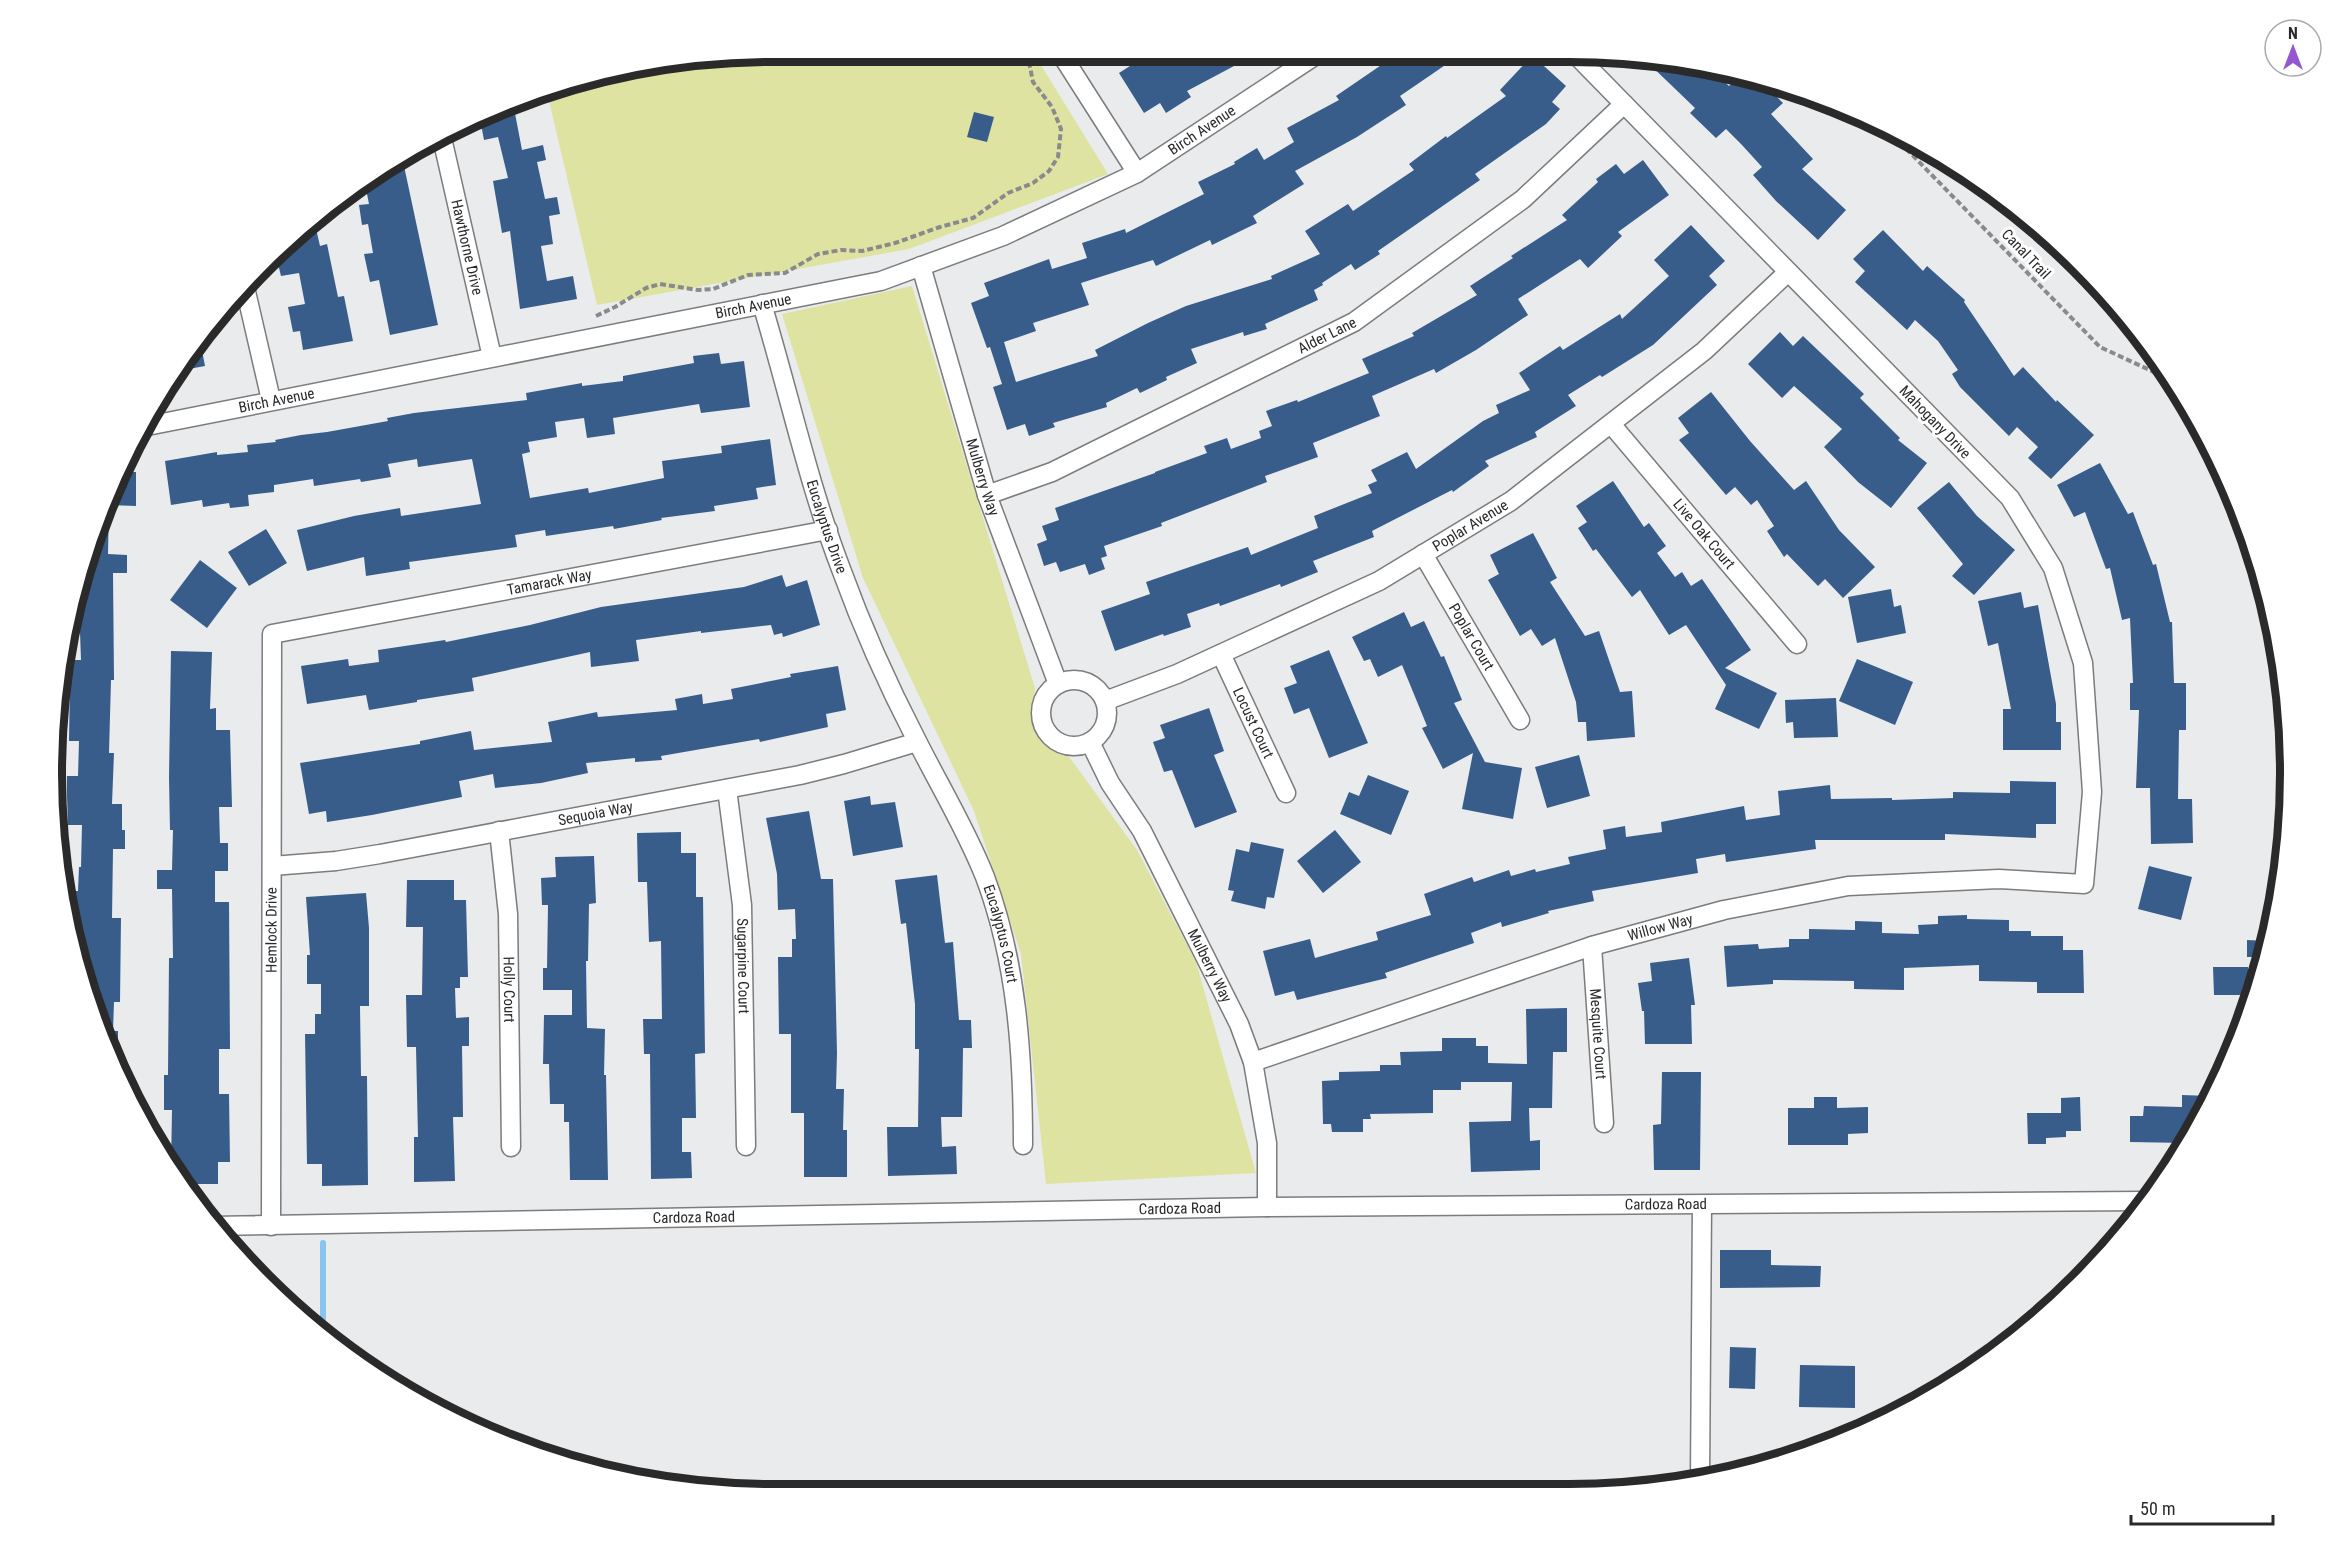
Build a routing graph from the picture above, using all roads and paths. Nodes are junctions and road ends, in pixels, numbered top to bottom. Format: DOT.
graph roads {
  1 [pos="1029,62"];
  2 [pos="1066,62"];
  3 [pos="1305,62"];
  4 [pos="1583,62"];
  5 [pos="1624,104"];
  6 [pos="443,143"];
  7 [pos="1903,146"];
  8 [pos="1137,173"];
  9 [pos="921,266"];
  10 [pos="1788,272"];
  11 [pos="247,295"];
  12 [pos="762,304"];
  13 [pos="596,316"];
  14 [pos="492,357"];
  15 [pos="2158,374"];
  16 [pos="271,400"];
  17 [pos="1611,424"];
  18 [pos="153,425"];
  19 [pos="987,495"];
  20 [pos="828,530"];
  21 [pos="1423,554"];
  22 [pos="272,634"];
  23 [pos="1797,644"];
  24 [pos="1221,654"];
  25 [pos="1058,684"];
  26 [pos="1105,701"];
  27 [pos="1520,720"];
  28 [pos="917,741"];
  29 [pos="1090,742"];
  30 [pos="727,789"];
  31 [pos="1286,793"];
  32 [pos="499,831"];
  33 [pos="272,866"];
  34 [pos="2084,884"];
  35 [pos="1592,946"];
  36 [pos="1253,1062"];
  37 [pos="1604,1123"];
  38 [pos="1023,1145"];
  39 [pos="746,1146"];
  40 [pos="511,1147"];
  41 [pos="2136,1201"];
  42 [pos="1702,1205"];
  43 [pos="1267,1208"];
  44 [pos="226,1226"];
  45 [pos="271,1226"];
  46 [pos="1700,1471"];
  1 -- 13 [label="path"];
  2 -- 8 [label="street"];
  3 -- 8 [label="street, Birch Avenue"];
  4 -- 5 [label="street, Mahogany Drive"];
  5 -- 10 [label="street, Mahogany Drive"];
  5 -- 19 [label="street, Alder Lane"];
  6 -- 14 [label="street, Hawthorne Drive"];
  7 -- 15 [label="path, Canal Trail"];
  8 -- 9 [label="street, Birch Avenue"];
  9 -- 12 [label="street, Birch Avenue"];
  9 -- 19 [label="street, Mulberry Way"];
  10 -- 17 [label="street, Poplar Avenue"];
  10 -- 34 [label="street, Mahogany Drive"];
  11 -- 16 [label="street"];
  12 -- 14 [label="street, Birch Avenue"];
  12 -- 20 [label="street, Eucalyptus Drive"];
  14 -- 16 [label="street, Birch Avenue"];
  16 -- 18 [label="street, Birch Avenue"];
  17 -- 21 [label="street, Poplar Avenue"];
  17 -- 23 [label="street, Live Oak Court"];
  19 -- 25 [label="street, Mulberry Way"];
  20 -- 22 [label="street, Tamarack Way"];
  20 -- 28 [label="street, Eucalyptus Drive"];
  21 -- 24 [label="street, Poplar Avenue"];
  21 -- 27 [label="street, Poplar Court"];
  22 -- 33 [label="street, Hemlock Drive"];
  24 -- 26 [label="street, Poplar Avenue"];
  24 -- 31 [label="street, Locust Court"];
  25 -- 26 [label="street"];
  25 -- 29 [label="street"];
  26 -- 29 [label="street"];
  28 -- 30 [label="street, Sequoia Way"];
  28 -- 38 [label="street, Eucalyptus Court"];
  29 -- 36 [label="street, Mulberry Way"];
  30 -- 32 [label="street, Sequoia Way"];
  30 -- 39 [label="street, Sugarpine Court"];
  32 -- 33 [label="street, Sequoia Way"];
  32 -- 40 [label="street, Holly Court"];
  33 -- 45 [label="street, Hemlock Drive"];
  34 -- 35 [label="street, Willow Way"];
  35 -- 36 [label="street, Willow Way"];
  35 -- 37 [label="street, Mesquite Court"];
  36 -- 43 [label="street, Mulberry Way"];
  41 -- 42 [label="street, Cardoza Road"];
  42 -- 43 [label="street, Cardoza Road"];
  42 -- 46 [label="street"];
  43 -- 45 [label="street, Cardoza Road"];
  44 -- 45 [label="street, Cardoza Road"];
}
